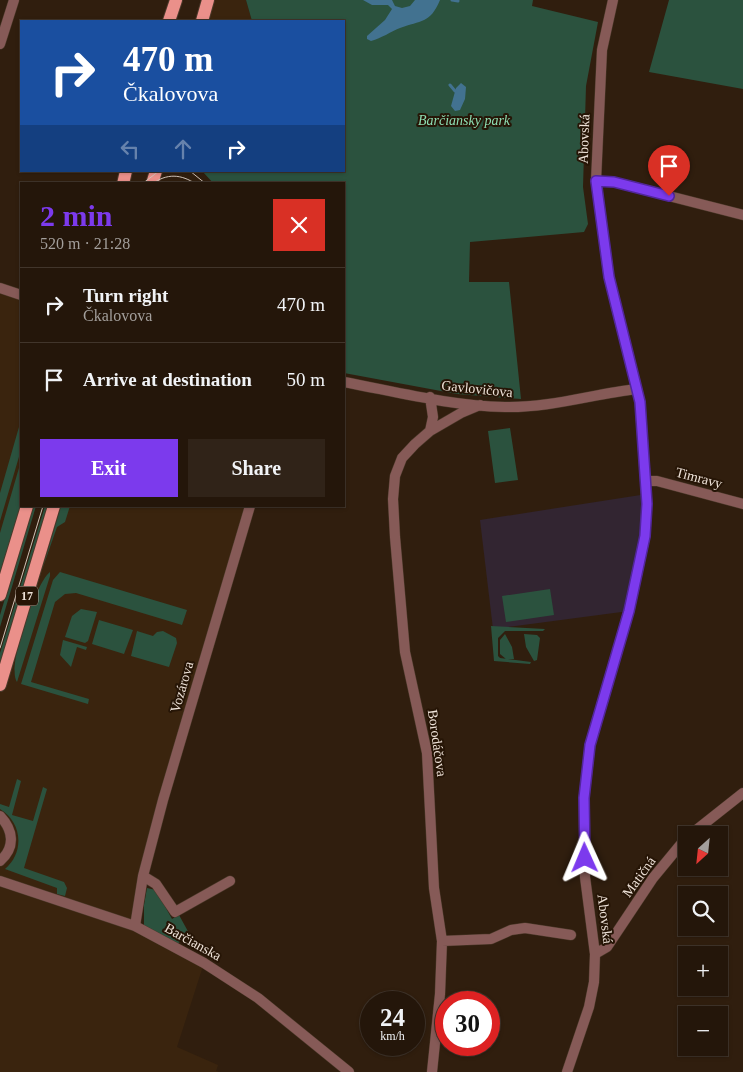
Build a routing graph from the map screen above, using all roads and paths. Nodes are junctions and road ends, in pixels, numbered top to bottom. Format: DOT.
graph roads {
  1 [pos="14,0"];
  2 [pos="176,0"];
  3 [pos="612,0"];
  4 [pos="205,1"];
  5 [pos="169,20"];
  6 [pos="202,20"];
  7 [pos="0,44"];
  8 [pos="596,181"];
  9 [pos="743,215"];
  10 [pos="0,288"];
  11 [pos="20,295"];
  12 [pos="345,382"];
  13 [pos="637,389"];
  14 [pos="430,398"];
  15 [pos="480,406"];
  16 [pos="430,431"];
  17 [pos="647,482"];
  18 [pos="743,504"];
  19 [pos="27,507"];
  20 [pos="54,507"];
  21 [pos="250,507"];
  22 [pos="0,594"];
  23 [pos="0,685"];
  24 [pos="743,793"];
  25 [pos="0,816"];
  26 [pos="701,826"];
  27 [pos="678,848"];
  28 [pos="0,861"];
  29 [pos="143,876"];
  30 [pos="0,881"];
  31 [pos="230,881"];
  32 [pos="134,926"];
  33 [pos="571,935"];
  34 [pos="442,941"];
  35 [pos="595,954"];
  36 [pos="349,1072"];
  37 [pos="432,1072"];
  38 [pos="567,1072"];
  1 -- 7 [label="street"];
  2 -- 5 [label="main road"];
  3 -- 8 [label="street, Abovská"];
  4 -- 6 [label="main road"];
  8 -- 9 [label="street"];
  8 -- 13 [label="street, Abovská"];
  10 -- 11 [label="street"];
  12 -- 14 [label="street, Gavlovičova"];
  13 -- 15 [label="street, Gavlovičova"];
  13 -- 17 [label="street, Abovská"];
  14 -- 15 [label="street, Gavlovičova"];
  14 -- 16 [label="street"];
  15 -- 16 [label="street, Borodáčova"];
  16 -- 34 [label="street, Borodáčova"];
  17 -- 18 [label="street, Timravy"];
  17 -- 35 [label="street, Abovská"];
  19 -- 22 [label="main road, 17"];
  20 -- 23 [label="main road, 17"];
  21 -- 29 [label="street, Vozárova"];
  24 -- 26 [label="street"];
  25 -- 28 [label="street"];
  27 -- 35 [label="street, Matičná"];
  29 -- 31 [label="street"];
  29 -- 32 [label="street, Vozárova"];
  30 -- 32 [label="street, Barčianska"];
  32 -- 36 [label="street, Barčianska"];
  33 -- 34 [label="street"];
  34 -- 37 [label="street, Borodáčova"];
  35 -- 38 [label="street, Abovská"];
}
